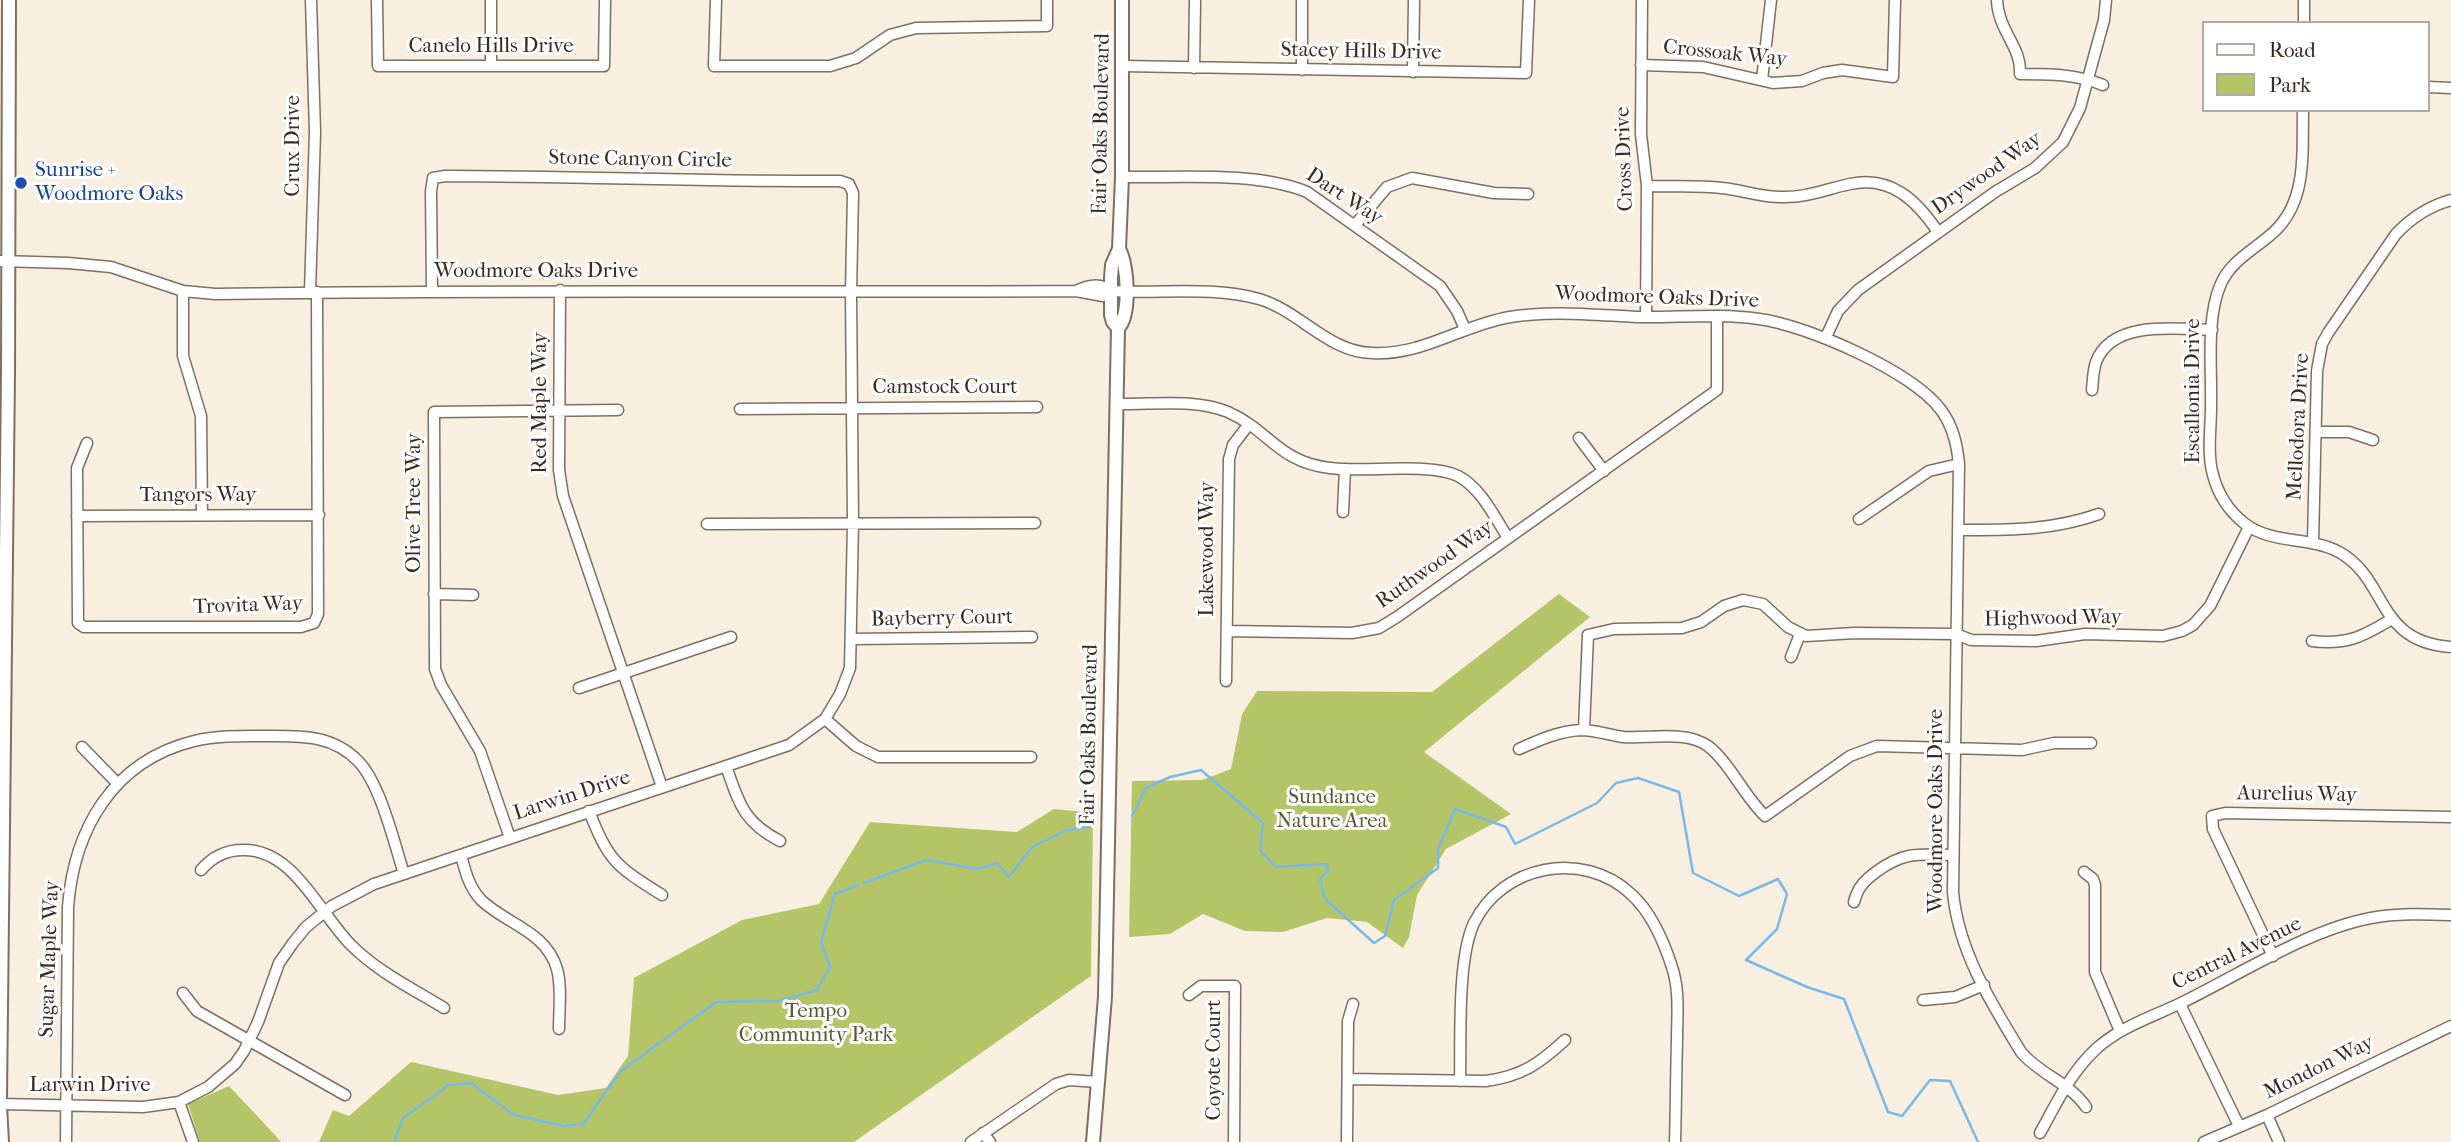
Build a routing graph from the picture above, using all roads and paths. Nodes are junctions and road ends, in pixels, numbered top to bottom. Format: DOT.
graph roads {
  1 [pos="9,0"];
  2 [pos="311,0"];
  3 [pos="377,0"];
  4 [pos="491,0"];
  5 [pos="605,0"];
  6 [pos="716,0"];
  7 [pos="1047,0"];
  8 [pos="1122,0"];
  9 [pos="1195,0"];
  10 [pos="1302,0"];
  11 [pos="1414,0"];
  12 [pos="1529,0"];
  13 [pos="1642,0"];
  14 [pos="1771,0"];
  15 [pos="1895,0"];
  16 [pos="1997,0"];
  17 [pos="2106,0"];
  18 [pos="2304,0"];
  19 [pos="2304,21"];
  20 [pos="1641,65"];
  21 [pos="491,66"];
  22 [pos="1122,66"];
  23 [pos="1194,68"];
  24 [pos="1302,70"];
  25 [pos="1413,72"];
  26 [pos="2087,79"];
  27 [pos="1762,80"];
  28 [pos="2103,85"];
  29 [pos="2430,87"];
  30 [pos="2451,88"];
  31 [pos="2303,112"];
  32 [pos="1122,177"];
  33 [pos="1647,186"];
  34 [pos="1528,194"];
  35 [pos="2451,200"];
  36 [pos="1355,225"];
  37 [pos="1938,232"];
  38 [pos="1119,249"];
  39 [pos="4,261"];
  40 [pos="432,290"];
  41 [pos="560,290"];
  42 [pos="183,291"];
  43 [pos="1111,291"];
  44 [pos="313,292"];
  45 [pos="1125,292"];
  46 [pos="850,293"];
  47 [pos="1717,316"];
  48 [pos="1646,317"];
  49 [pos="1118,328"];
  50 [pos="1465,329"];
  51 [pos="2212,330"];
  52 [pos="1826,337"];
  53 [pos="2092,390"];
  54 [pos="1116,404"];
  55 [pos="1037,407"];
  56 [pos="852,408"];
  57 [pos="740,409"];
  58 [pos="561,411"];
  59 [pos="618,411"];
  60 [pos="1249,424"];
  61 [pos="2316,432"];
  62 [pos="1579,438"];
  63 [pos="2373,440"];
  64 [pos="87,443"];
  65 [pos="1959,464"];
  66 [pos="1345,469"];
  67 [pos="1604,471"];
  68 [pos="1343,512"];
  69 [pos="2099,514"];
  70 [pos="202,515"];
  71 [pos="319,515"];
  72 [pos="77,516"];
  73 [pos="1859,519"];
  74 [pos="853,523"];
  75 [pos="1035,523"];
  76 [pos="707,524"];
  77 [pos="2249,527"];
  78 [pos="1958,530"];
  79 [pos="1508,538"];
  80 [pos="2314,542"];
  81 [pos="434,594"];
  82 [pos="473,595"];
  83 [pos="2392,619"];
  84 [pos="1227,631"];
  85 [pos="1800,634"];
  86 [pos="1956,634"];
  87 [pos="731,636"];
  88 [pos="1032,637"];
  89 [pos="852,639"];
  90 [pos="2312,641"];
  91 [pos="2451,648"];
  92 [pos="1791,657"];
  93 [pos="623,673"];
  94 [pos="1226,681"];
  95 [pos="579,688"];
  96 [pos="825,719"];
  97 [pos="1584,730"];
  98 [pos="2091,743"];
  99 [pos="82,747"];
  100 [pos="1955,747"];
  101 [pos="1520,749"];
  102 [pos="1031,757"];
  103 [pos="726,766"];
  104 [pos="118,784"];
  105 [pos="662,787"];
  106 [pos="589,811"];
  107 [pos="2451,817"];
  108 [pos="509,838"];
  109 [pos="780,841"];
  110 [pos="461,855"];
  111 [pos="1953,855"];
  112 [pos="201,870"];
  113 [pos="2084,872"];
  114 [pos="404,874"];
  115 [pos="662,894"];
  116 [pos="1854,902"];
  117 [pos="324,912"];
  118 [pos="2451,915"];
  119 [pos="2273,956"];
  120 [pos="1984,985"];
  121 [pos="183,993"];
  122 [pos="1189,995"];
  123 [pos="1923,1000"];
  124 [pos="1353,1004"];
  125 [pos="2180,1004"];
  126 [pos="444,1008"];
  127 [pos="2451,1026"];
  128 [pos="559,1029"];
  129 [pos="2120,1031"];
  130 [pos="1565,1040"];
  131 [pos="249,1042"];
  132 [pos="1348,1079"];
  133 [pos="1460,1081"];
  134 [pos="1098,1082"];
  135 [pos="2066,1087"];
  136 [pos="345,1095"];
  137 [pos="0,1097"];
  138 [pos="179,1102"];
  139 [pos="0,1105"];
  140 [pos="66,1106"];
  141 [pos="2086,1107"];
  142 [pos="2267,1115"];
  143 [pos="2239,1126"];
  144 [pos="2040,1133"];
  145 [pos="987,1138"];
  146 [pos="2,1142"];
  147 [pos="66,1142"];
  148 [pos="193,1142"];
  149 [pos="971,1142"];
  150 [pos="1093,1142"];
  151 [pos="1234,1142"];
  152 [pos="1347,1142"];
  153 [pos="1675,1142"];
  154 [pos="2204,1142"];
  155 [pos="2279,1142"];
  1 -- 39 [label="main road"];
  2 -- 44 [label="street, Crux Drive"];
  3 -- 21 [label="street, Canelo Hills Drive"];
  4 -- 21 [label="street"];
  5 -- 21 [label="street, Canelo Hills Drive"];
  6 -- 7 [label="street"];
  8 -- 22 [label="main road, Fair Oaks Boulevard"];
  9 -- 23 [label="street"];
  10 -- 24 [label="street"];
  11 -- 25 [label="street"];
  12 -- 25 [label="street, Stacey Hills Drive"];
  13 -- 20 [label="street, Cross Drive"];
  14 -- 27 [label="street"];
  15 -- 27 [label="street, Crossoak Way"];
  16 -- 26 [label="street"];
  17 -- 26 [label="street, Drywood Way"];
  18 -- 19 [label="street"];
  20 -- 27 [label="street, Crossoak Way"];
  20 -- 33 [label="street, Cross Drive"];
  22 -- 23 [label="street, Stacey Hills Drive"];
  22 -- 32 [label="main road, Fair Oaks Boulevard"];
  23 -- 24 [label="street, Stacey Hills Drive"];
  24 -- 25 [label="street, Stacey Hills Drive"];
  26 -- 28 [label="street"];
  26 -- 37 [label="street, Drywood Way"];
  29 -- 30 [label="street"];
  31 -- 51 [label="street, Escallonia Drive"];
  32 -- 36 [label="street, Dart Way"];
  32 -- 38 [label="main road, Fair Oaks Boulevard"];
  33 -- 37 [label="street"];
  33 -- 48 [label="street, Cross Drive"];
  34 -- 36 [label="street"];
  35 -- 61 [label="street, Mellodora Drive"];
  36 -- 50 [label="street, Dart Way"];
  37 -- 52 [label="street, Drywood Way"];
  38 -- 43 [label="main road, Fair Oaks Boulevard"];
  38 -- 45 [label="main road, Fair Oaks Boulevard"];
  39 -- 42 [label="street, Woodmore Oaks Drive"];
  39 -- 137 [label="main road"];
  40 -- 41 [label="street, Woodmore Oaks Drive"];
  40 -- 44 [label="street, Woodmore Oaks Drive"];
  40 -- 46 [label="street, Stone Canyon Circle"];
  41 -- 46 [label="street, Woodmore Oaks Drive"];
  41 -- 58 [label="street, Red Maple Way"];
  42 -- 44 [label="street, Woodmore Oaks Drive"];
  42 -- 70 [label="street"];
  43 -- 45 [label="street, Woodmore Oaks Drive"];
  43 -- 46 [label="street, Woodmore Oaks Drive"];
  43 -- 49 [label="main road, Fair Oaks Boulevard"];
  44 -- 71 [label="street, Trovita Way"];
  45 -- 49 [label="main road, Fair Oaks Boulevard"];
  45 -- 50 [label="street, Woodmore Oaks Drive"];
  46 -- 56 [label="street, Larwin Drive"];
  47 -- 48 [label="street, Woodmore Oaks Drive"];
  47 -- 52 [label="street, Woodmore Oaks Drive"];
  47 -- 67 [label="street, Ruthwood Way"];
  48 -- 50 [label="street, Woodmore Oaks Drive"];
  49 -- 54 [label="main road, Fair Oaks Boulevard"];
  51 -- 53 [label="street"];
  51 -- 77 [label="street, Escallonia Drive"];
  52 -- 65 [label="street, Woodmore Oaks Drive"];
  54 -- 60 [label="street"];
  54 -- 134 [label="main road, Fair Oaks Boulevard"];
  55 -- 56 [label="street, Camstock Court"];
  56 -- 57 [label="street, Camstock Court"];
  56 -- 74 [label="street, Larwin Drive"];
  58 -- 59 [label="street"];
  58 -- 81 [label="street, Olive Tree Way"];
  58 -- 93 [label="street, Red Maple Way"];
  60 -- 66 [label="street"];
  60 -- 84 [label="street, Lakewood Way"];
  61 -- 63 [label="street"];
  61 -- 80 [label="street, Mellodora Drive"];
  62 -- 67 [label="street"];
  64 -- 72 [label="street, Trovita Way"];
  65 -- 73 [label="street"];
  65 -- 78 [label="street, Woodmore Oaks Drive"];
  66 -- 68 [label="street"];
  66 -- 79 [label="street"];
  67 -- 79 [label="street, Ruthwood Way"];
  69 -- 78 [label="street"];
  70 -- 71 [label="street, Tangors Way"];
  70 -- 72 [label="street, Tangors Way"];
  71 -- 72 [label="street, Trovita Way"];
  74 -- 75 [label="street"];
  74 -- 76 [label="street"];
  74 -- 89 [label="street, Larwin Drive"];
  77 -- 80 [label="street, Escallonia Drive"];
  77 -- 86 [label="street, Highwood Way"];
  78 -- 86 [label="street, Woodmore Oaks Drive"];
  79 -- 84 [label="street, Ruthwood Way"];
  80 -- 83 [label="street, Escallonia Drive"];
  81 -- 82 [label="street, Olive Tree Way"];
  81 -- 108 [label="street, Olive Tree Way"];
  83 -- 90 [label="street"];
  83 -- 91 [label="street, Escallonia Drive"];
  84 -- 94 [label="street, Lakewood Way"];
  85 -- 86 [label="street, Highwood Way"];
  85 -- 92 [label="street"];
  85 -- 97 [label="street"];
  86 -- 100 [label="street, Woodmore Oaks Drive"];
  87 -- 93 [label="street"];
  88 -- 89 [label="street, Bayberry Court"];
  89 -- 96 [label="street, Larwin Drive"];
  93 -- 95 [label="street"];
  93 -- 105 [label="street, Red Maple Way"];
  96 -- 102 [label="street"];
  96 -- 103 [label="street, Larwin Drive"];
  97 -- 100 [label="street"];
  97 -- 101 [label="street"];
  98 -- 100 [label="street"];
  99 -- 104 [label="street"];
  100 -- 111 [label="street, Woodmore Oaks Drive"];
  103 -- 105 [label="street, Larwin Drive"];
  103 -- 109 [label="street"];
  104 -- 114 [label="street, Sugar Maple Way"];
  104 -- 140 [label="street, Sugar Maple Way"];
  105 -- 106 [label="street, Larwin Drive"];
  106 -- 108 [label="street, Larwin Drive"];
  106 -- 115 [label="street"];
  107 -- 119 [label="street, Aurelius Way"];
  108 -- 110 [label="street, Larwin Drive"];
  110 -- 114 [label="street, Larwin Drive"];
  110 -- 128 [label="street"];
  111 -- 116 [label="street"];
  111 -- 120 [label="street, Woodmore Oaks Drive"];
  112 -- 117 [label="street"];
  113 -- 129 [label="street"];
  114 -- 117 [label="street, Larwin Drive"];
  117 -- 126 [label="street"];
  117 -- 131 [label="street, Larwin Drive"];
  118 -- 119 [label="street, Central Avenue"];
  119 -- 125 [label="street, Central Avenue"];
  120 -- 123 [label="street"];
  120 -- 135 [label="street, Woodmore Oaks Drive"];
  121 -- 131 [label="street"];
  122 -- 151 [label="street, Coyote Court"];
  124 -- 132 [label="street"];
  125 -- 129 [label="street, Central Avenue"];
  125 -- 143 [label="street"];
  127 -- 142 [label="street, Mondon Way"];
  129 -- 135 [label="street, Central Avenue"];
  130 -- 133 [label="street"];
  131 -- 136 [label="street"];
  131 -- 138 [label="street, Larwin Drive"];
  132 -- 133 [label="street"];
  132 -- 152 [label="street"];
  133 -- 153 [label="street"];
  134 -- 145 [label="street"];
  134 -- 150 [label="main road, Fair Oaks Boulevard"];
  135 -- 141 [label="street"];
  135 -- 144 [label="street, Central Avenue"];
  138 -- 140 [label="street, Larwin Drive"];
  138 -- 148 [label="street"];
  139 -- 140 [label="street, Larwin Drive"];
  139 -- 146 [label="main road"];
  140 -- 147 [label="street, Sugar Maple Way"];
  142 -- 143 [label="street, Mondon Way"];
  142 -- 155 [label="street"];
  143 -- 154 [label="street, Mondon Way"];
  145 -- 149 [label="street"];
}
